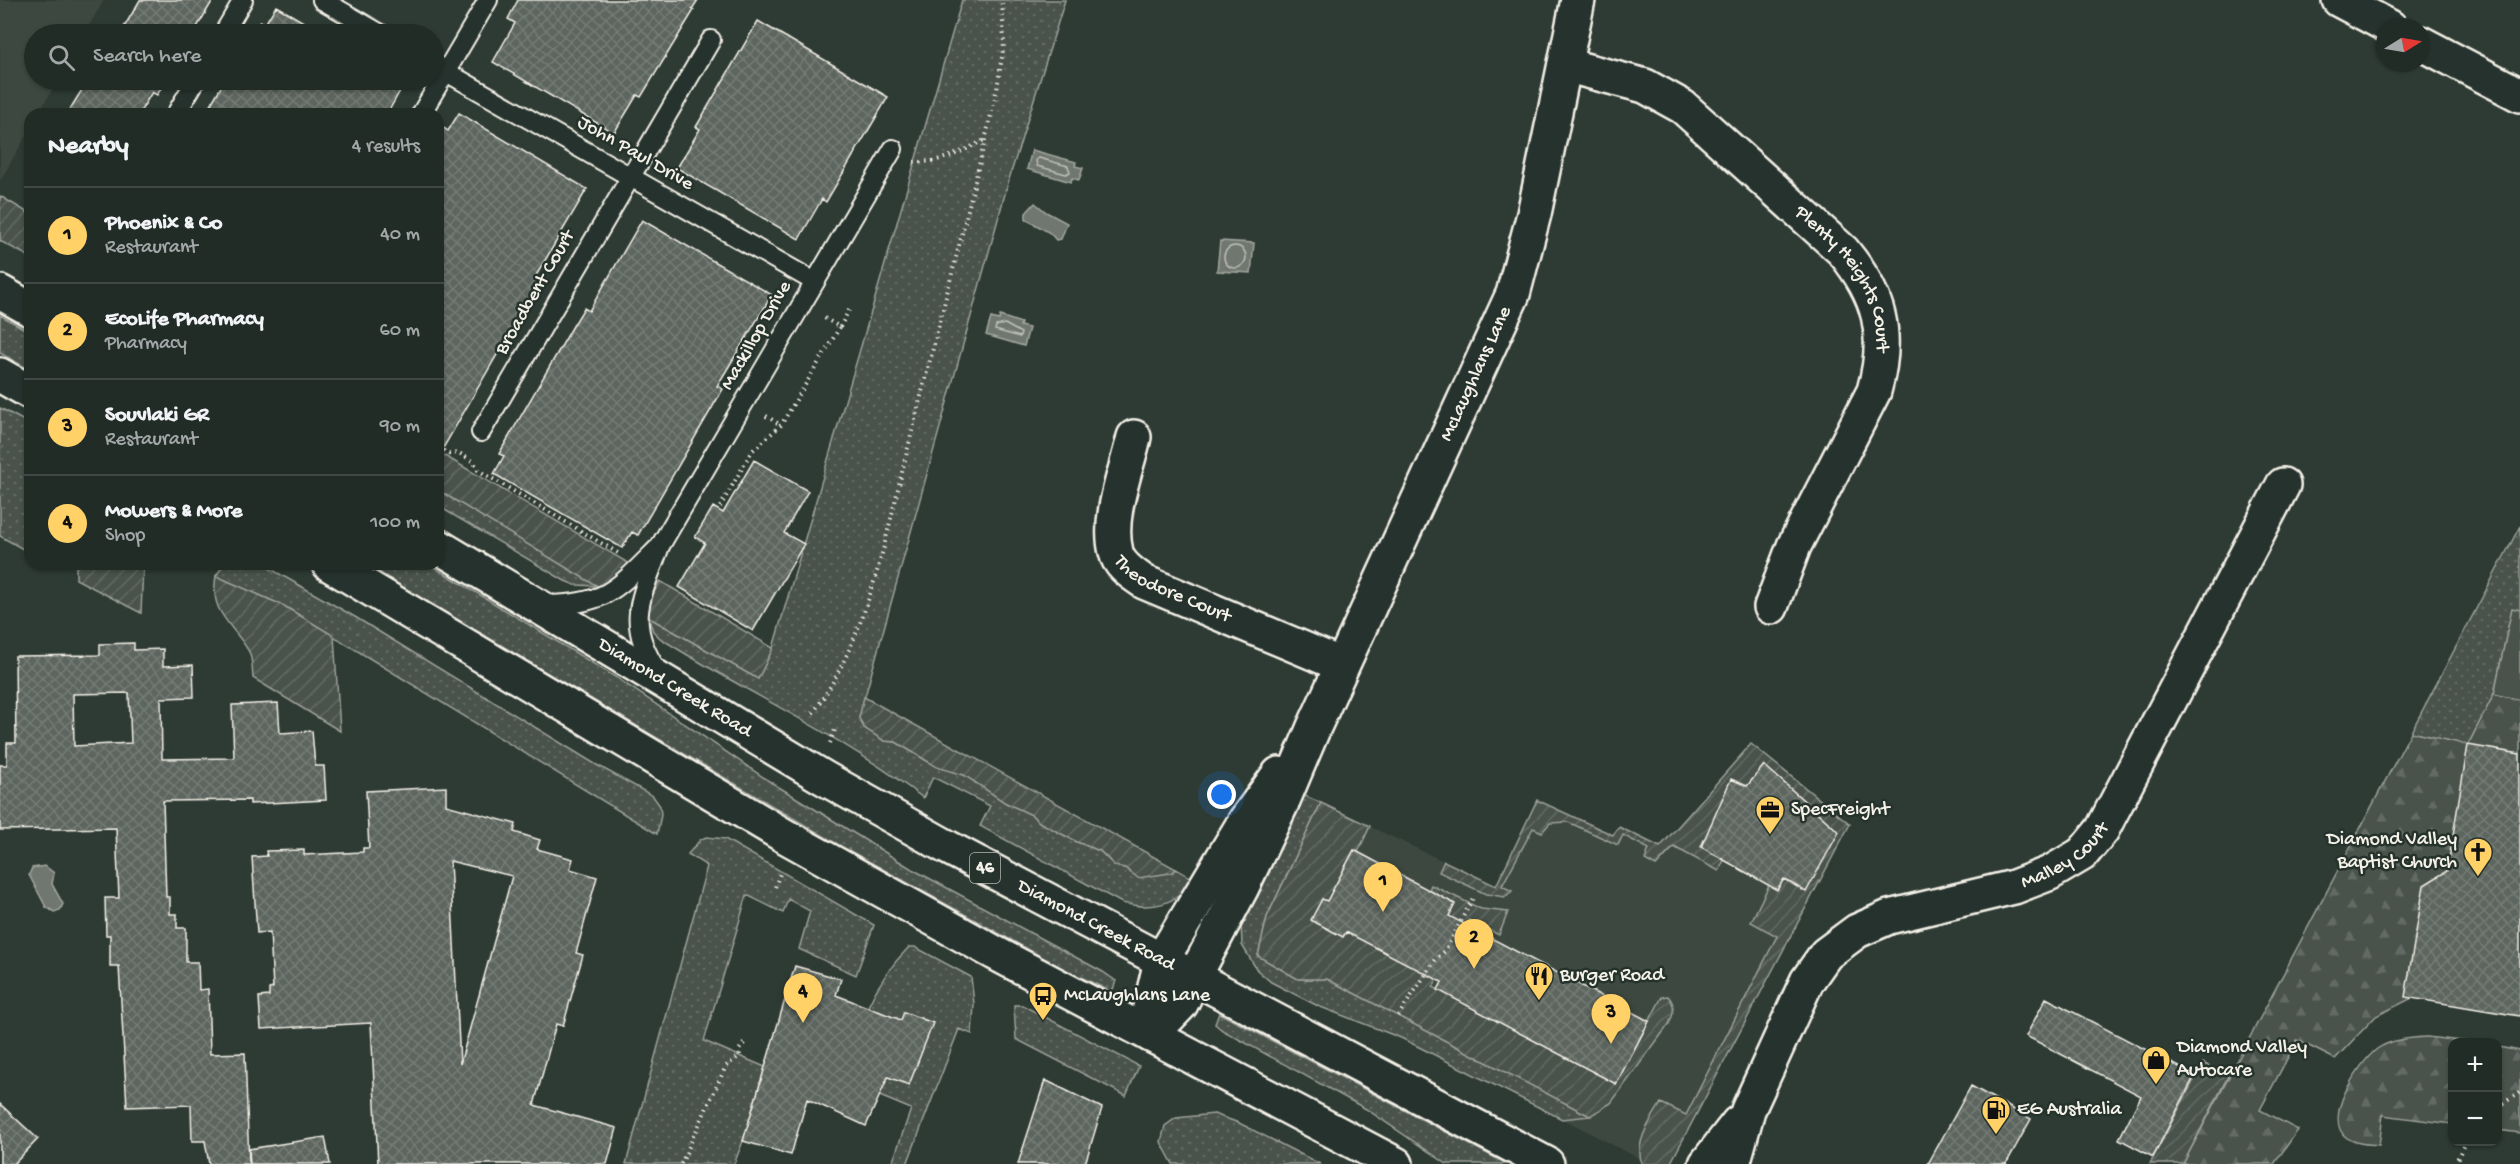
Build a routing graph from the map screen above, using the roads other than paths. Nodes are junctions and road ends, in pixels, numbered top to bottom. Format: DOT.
graph roads {
  1 [pos="243,0"];
  2 [pos="322,0"];
  3 [pos="488,0"];
  4 [pos="1578,0"];
  5 [pos="2339,0"];
  6 [pos="2376,20"];
  7 [pos="229,24"];
  8 [pos="364,24"];
  9 [pos="711,40"];
  10 [pos="2430,48"];
  11 [pos="444,62"];
  12 [pos="1565,65"];
  13 [pos="444,70"];
  14 [pos="190,90"];
  15 [pos="431,90"];
  16 [pos="2520,95"];
  17 [pos="180,108"];
  18 [pos="423,108"];
  19 [pos="893,149"];
  20 [pos="629,177"];
  21 [pos="815,282"];
  22 [pos="0,292"];
  23 [pos="24,306"];
  24 [pos="0,375"];
  25 [pos="24,389"];
  26 [pos="481,432"];
  27 [pos="1134,437"];
  28 [pos="2283,485"];
  29 [pos="660,546"];
  30 [pos="444,550"];
  31 [pos="339,570"];
  32 [pos="532,605"];
  33 [pos="1771,607"];
  34 [pos="1342,665"];
  35 [pos="668,685"];
  36 [pos="1314,726"];
  37 [pos="1161,961"];
  38 [pos="1194,977"];
  39 [pos="1151,1035"];
  40 [pos="1748,1110"];
  41 [pos="1396,1164"];
  42 [pos="1547,1164"];
  43 [pos="1706,1164"];
  44 [pos="1733,1164"];
  1 -- 7 [label="lane"];
  2 -- 8 [label="lane"];
  3 -- 11 [label="lane"];
  4 -- 12 [label="street, McLaughlans Lane"];
  5 -- 6 [label="street"];
  9 -- 20 [label="lane, Broadbent Court"];
  10 -- 16 [label="street"];
  12 -- 33 [label="street, Plenty Heights Court"];
  12 -- 34 [label="street, McLaughlans Lane"];
  13 -- 20 [label="lane, John Paul Drive"];
  14 -- 17 [label="lane"];
  15 -- 18 [label="lane"];
  19 -- 21 [label="lane, Mackillop Drive"];
  20 -- 21 [label="lane, John Paul Drive"];
  20 -- 26 [label="lane, Broadbent Court"];
  21 -- 29 [label="lane, Mackillop Drive"];
  22 -- 23 [label="street"];
  24 -- 25 [label="street"];
  27 -- 34 [label="street, Theodore Court"];
  28 -- 40 [label="street, Malley Court"];
  29 -- 32 [label="lane, Mackillop Drive"];
  29 -- 35 [label="lane, Mackillop Drive"];
  30 -- 32 [label="street, Diamond Creek Road / 46"];
  31 -- 39 [label="street"];
  32 -- 35 [label="street, Diamond Creek Road / 46"];
  34 -- 36 [label="street, McLaughlans Lane"];
  35 -- 37 [label="street, Diamond Creek Road / 46"];
  36 -- 37 [label="street, McLaughlans Lane"];
  36 -- 38 [label="street, McLaughlans Lane"];
  37 -- 38 [label="street, Diamond Creek Road / 46"];
  37 -- 39 [label="street, McLaughlans Lane"];
  38 -- 39 [label="street, McLaughlans Lane"];
  38 -- 42 [label="street, Diamond Creek Road / 46"];
  39 -- 41 [label="street"];
  40 -- 43 [label="street, Malley Court"];
  40 -- 44 [label="street, Malley Court"];
}
